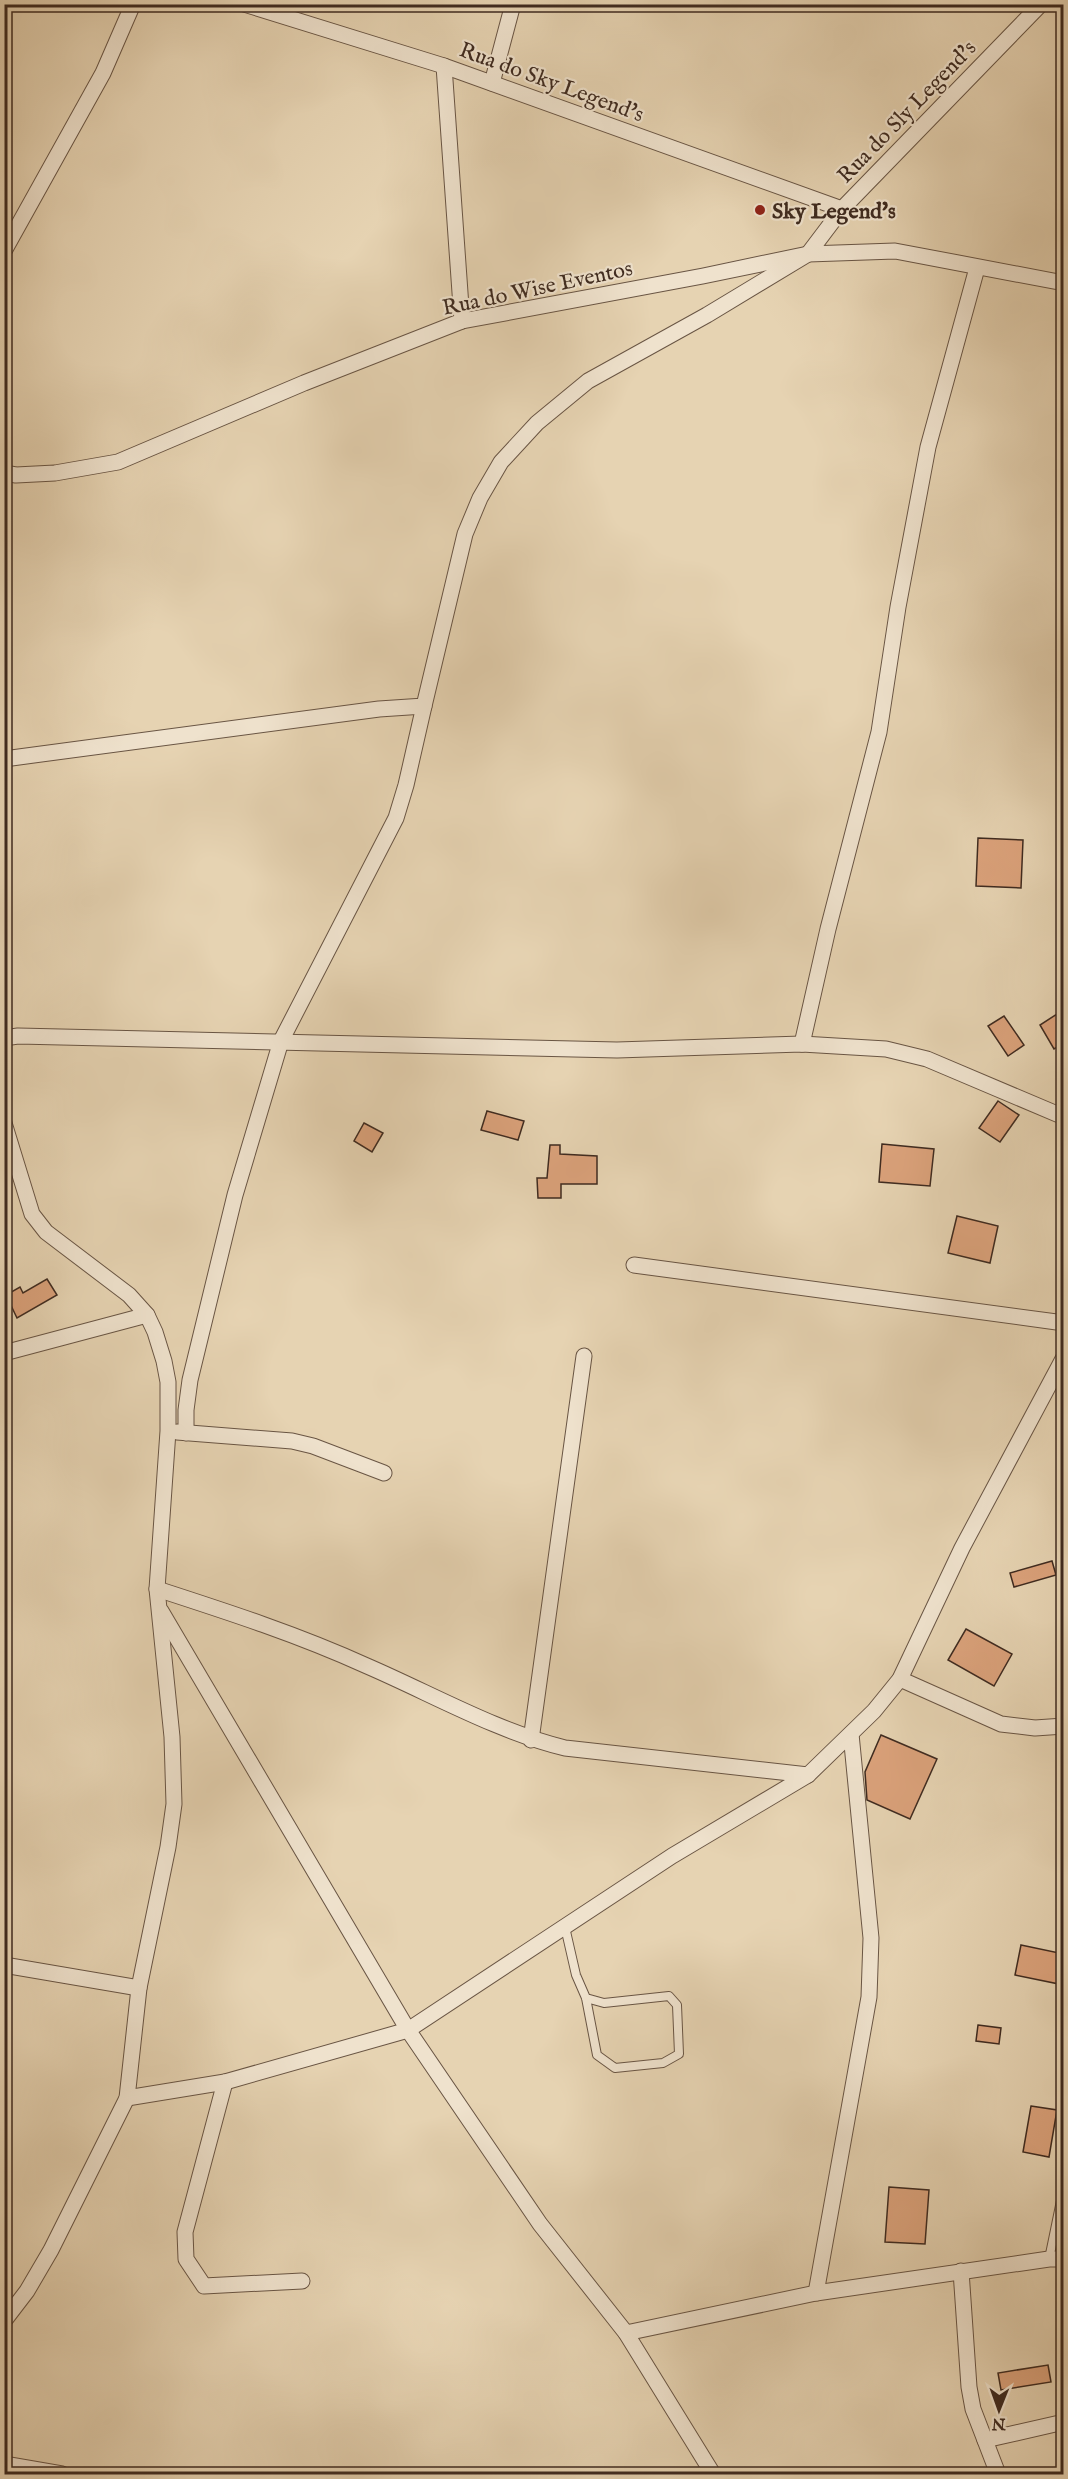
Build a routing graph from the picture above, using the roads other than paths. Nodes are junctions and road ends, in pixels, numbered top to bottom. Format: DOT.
graph roads {
  1 [pos="133,4"];
  2 [pos="244,4"];
  3 [pos="513,4"];
  4 [pos="1041,4"];
  5 [pos="444,66"];
  6 [pos="492,83"];
  7 [pos="842,208"];
  8 [pos="4,251"];
  9 [pos="808,254"];
  10 [pos="977,268"];
  11 [pos="1064,283"];
  12 [pos="462,321"];
  13 [pos="4,473"];
  14 [pos="424,706"];
  15 [pos="4,759"];
  16 [pos="4,1038"];
  17 [pos="281,1041"];
  18 [pos="802,1044"];
  19 [pos="1064,1118"];
  20 [pos="4,1123"];
  21 [pos="634,1265"];
  22 [pos="147,1315"];
  23 [pos="1064,1323"];
  24 [pos="4,1353"];
  25 [pos="584,1356"];
  26 [pos="1064,1357"];
  27 [pos="168,1431"];
  28 [pos="186,1433"];
  29 [pos="384,1473"];
  30 [pos="158,1589"];
  31 [pos="158,1606"];
  32 [pos="900,1679"];
  33 [pos="1064,1726"];
  34 [pos="851,1734"];
  35 [pos="531,1740"];
  36 [pos="808,1775"];
  37 [pos="565,1927"];
  38 [pos="4,1965"];
  39 [pos="139,1988"];
  40 [pos="586,1998"];
  41 [pos="408,2030"];
  42 [pos="225,2082"];
  43 [pos="127,2098"];
  44 [pos="1064,2186"];
  45 [pos="1056,2259"];
  46 [pos="961,2271"];
  47 [pos="302,2281"];
  48 [pos="816,2293"];
  49 [pos="4,2321"];
  50 [pos="626,2333"];
  51 [pos="1064,2422"];
  52 [pos="985,2440"];
  53 [pos="4,2464"];
  54 [pos="62,2475"];
  55 [pos="713,2475"];
  56 [pos="998,2475"];
  1 -- 8 [label="street"];
  2 -- 5 [label="street, Rua do Sky Legend's"];
  3 -- 6 [label="street"];
  4 -- 7 [label="street, Rua do Sly Legend's"];
  5 -- 6 [label="street, Rua do Sky Legend's"];
  5 -- 12 [label="street"];
  6 -- 7 [label="street, Rua do Sky Legend's"];
  7 -- 9 [label="street, Rua do Sly Legend's"];
  9 -- 10 [label="street, Rua do Wise Eventos"];
  9 -- 12 [label="street, Rua do Wise Eventos"];
  9 -- 14 [label="street"];
  10 -- 11 [label="street, Rua do Wise Eventos"];
  10 -- 18 [label="street"];
  12 -- 13 [label="street, Rua do Wise Eventos"];
  14 -- 15 [label="street"];
  14 -- 17 [label="street"];
  16 -- 17 [label="street"];
  17 -- 18 [label="street"];
  17 -- 28 [label="street"];
  18 -- 19 [label="street"];
  20 -- 22 [label="street"];
  21 -- 23 [label="street"];
  22 -- 24 [label="street"];
  22 -- 27 [label="street"];
  25 -- 35 [label="street"];
  26 -- 32 [label="street"];
  27 -- 28 [label="street"];
  27 -- 30 [label="street"];
  28 -- 29 [label="street"];
  30 -- 31 [label="street"];
  30 -- 35 [label="street"];
  31 -- 39 [label="street"];
  31 -- 41 [label="street"];
  32 -- 33 [label="street"];
  32 -- 34 [label="street"];
  34 -- 36 [label="street"];
  34 -- 48 [label="street"];
  35 -- 36 [label="street"];
  36 -- 37 [label="street"];
  37 -- 40 [label="lane"];
  37 -- 41 [label="street"];
  38 -- 39 [label="street"];
  39 -- 43 [label="street"];
  40 -- 40 [label="lane"];
  41 -- 42 [label="street"];
  41 -- 50 [label="street"];
  42 -- 43 [label="street"];
  42 -- 47 [label="street"];
  43 -- 49 [label="street"];
  44 -- 45 [label="lane"];
  45 -- 46 [label="street"];
  46 -- 48 [label="street"];
  46 -- 52 [label="street"];
  48 -- 50 [label="street"];
  50 -- 55 [label="street"];
  51 -- 52 [label="street"];
  52 -- 56 [label="street"];
  53 -- 54 [label="street"];
}
